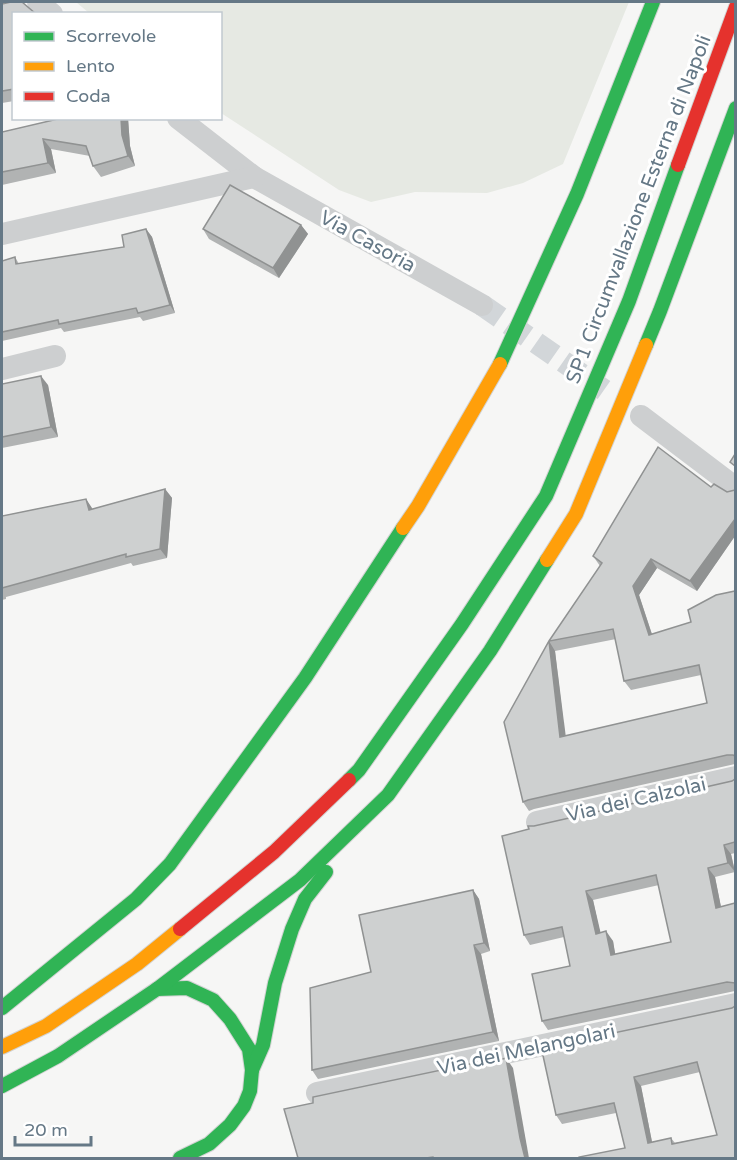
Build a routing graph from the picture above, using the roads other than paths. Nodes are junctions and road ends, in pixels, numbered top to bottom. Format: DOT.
graph roads {
  1 [pos="38,2"];
  2 [pos="653,2"];
  3 [pos="735,7"];
  4 [pos="50,12"];
  5 [pos="735,108"];
  6 [pos="181,120"];
  7 [pos="723,176"];
  8 [pos="254,177"];
  9 [pos="693,223"];
  10 [pos="2,234"];
  11 [pos="482,305"];
  12 [pos="55,356"];
  13 [pos="2,369"];
  14 [pos="641,416"];
  15 [pos="735,488"];
  16 [pos="735,777"];
  17 [pos="537,822"];
  18 [pos="354,828"];
  19 [pos="157,988"];
  20 [pos="735,1004"];
  21 [pos="2,1008"];
  22 [pos="2,1047"];
  23 [pos="252,1070"];
  24 [pos="2,1086"];
  25 [pos="317,1093"];
  26 [pos="180,1158"];
  1 -- 4 [label="street"];
  2 -- 21 [label="highway"];
  3 -- 22 [label="highway, SP1 Circumvallazione Esterna di Napoli"];
  5 -- 9 [label="highway"];
  6 -- 8 [label="street, Via Casoria"];
  7 -- 9 [label="highway"];
  8 -- 10 [label="street"];
  8 -- 11 [label="street, Via Casoria"];
  9 -- 18 [label="highway"];
  12 -- 13 [label="street"];
  14 -- 15 [label="street"];
  16 -- 17 [label="street, Via dei Calzolai"];
  18 -- 19 [label="highway"];
  18 -- 23 [label="highway"];
  19 -- 23 [label="highway"];
  19 -- 24 [label="highway"];
  20 -- 25 [label="street, Via dei Melangolari"];
  23 -- 26 [label="highway"];
}
